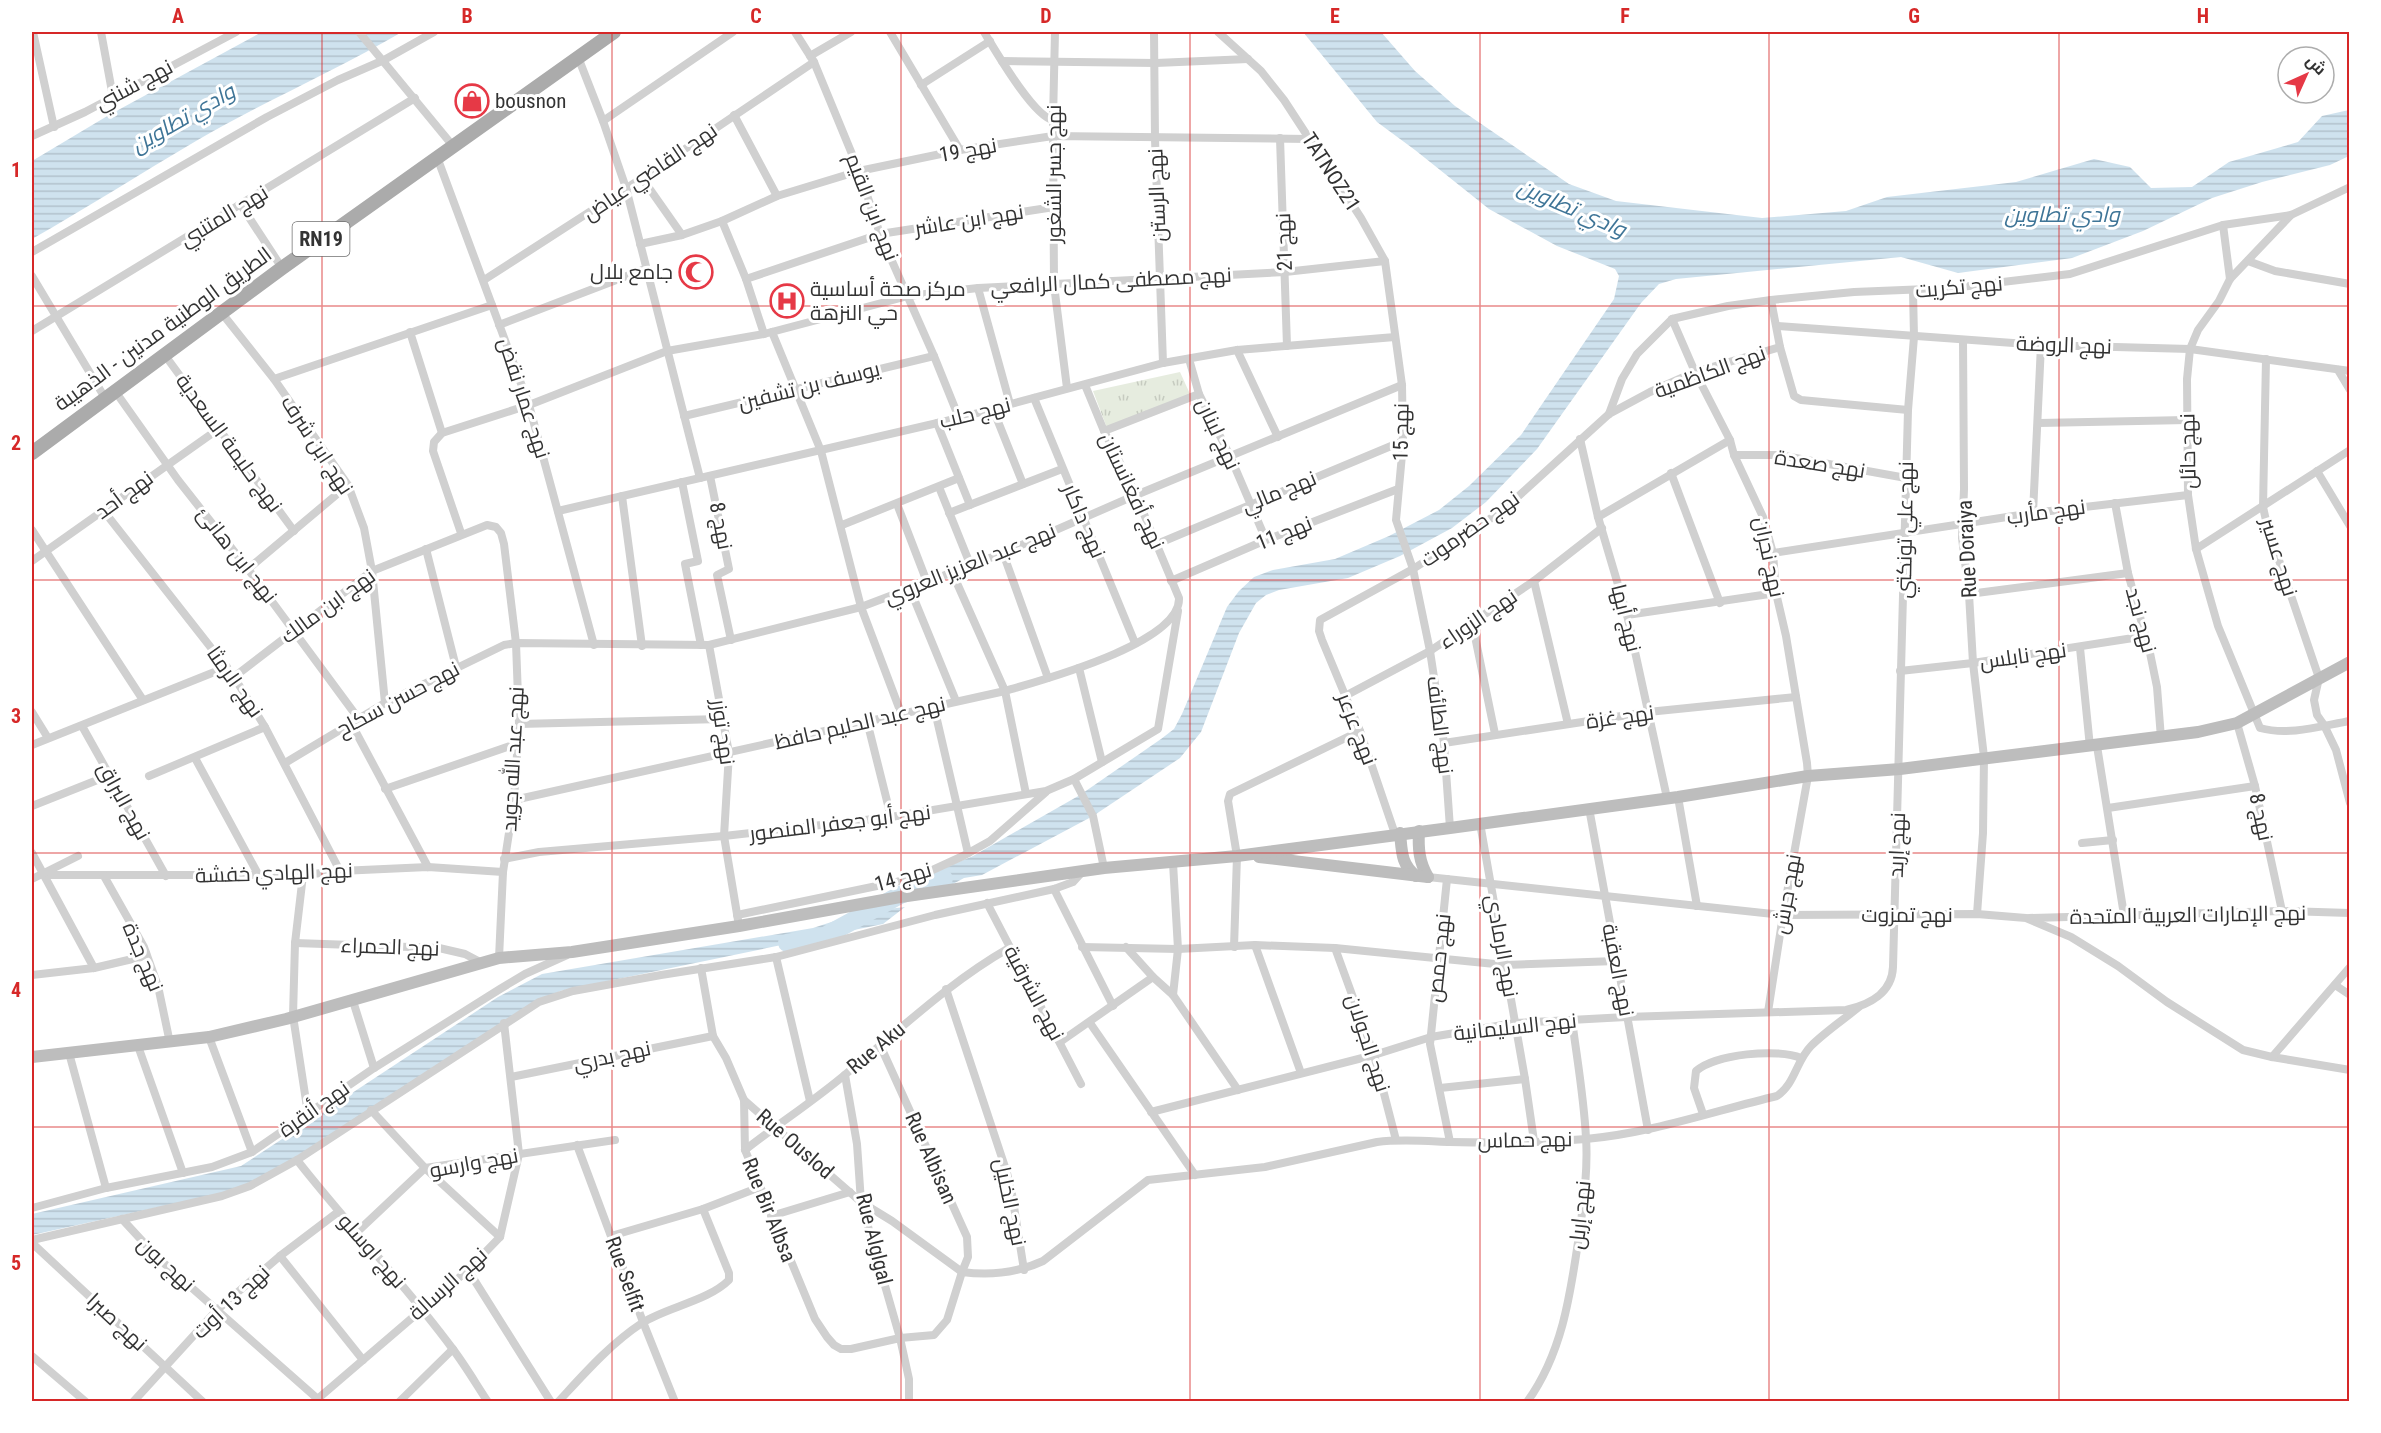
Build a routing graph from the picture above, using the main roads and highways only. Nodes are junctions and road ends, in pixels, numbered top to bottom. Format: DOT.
graph roads {
  1 [pos="614,32"];
  2 [pos="32,453"];
  3 [pos="2349,662"];
  4 [pos="1419,831"];
  5 [pos="1397,834"];
  6 [pos="1241,855"];
  7 [pos="1422,876"];
  8 [pos="32,1057"];
  1 -- 2 [label="main road, الطريق الوطنية مدنين - الذهيبة / RN19"];
  3 -- 4 [label="main road"];
  4 -- 5 [label="main road"];
  4 -- 7 [label="main road"];
  5 -- 6 [label="main road"];
  5 -- 7 [label="main road"];
  6 -- 7 [label="main road"];
  6 -- 8 [label="main road"];
}
